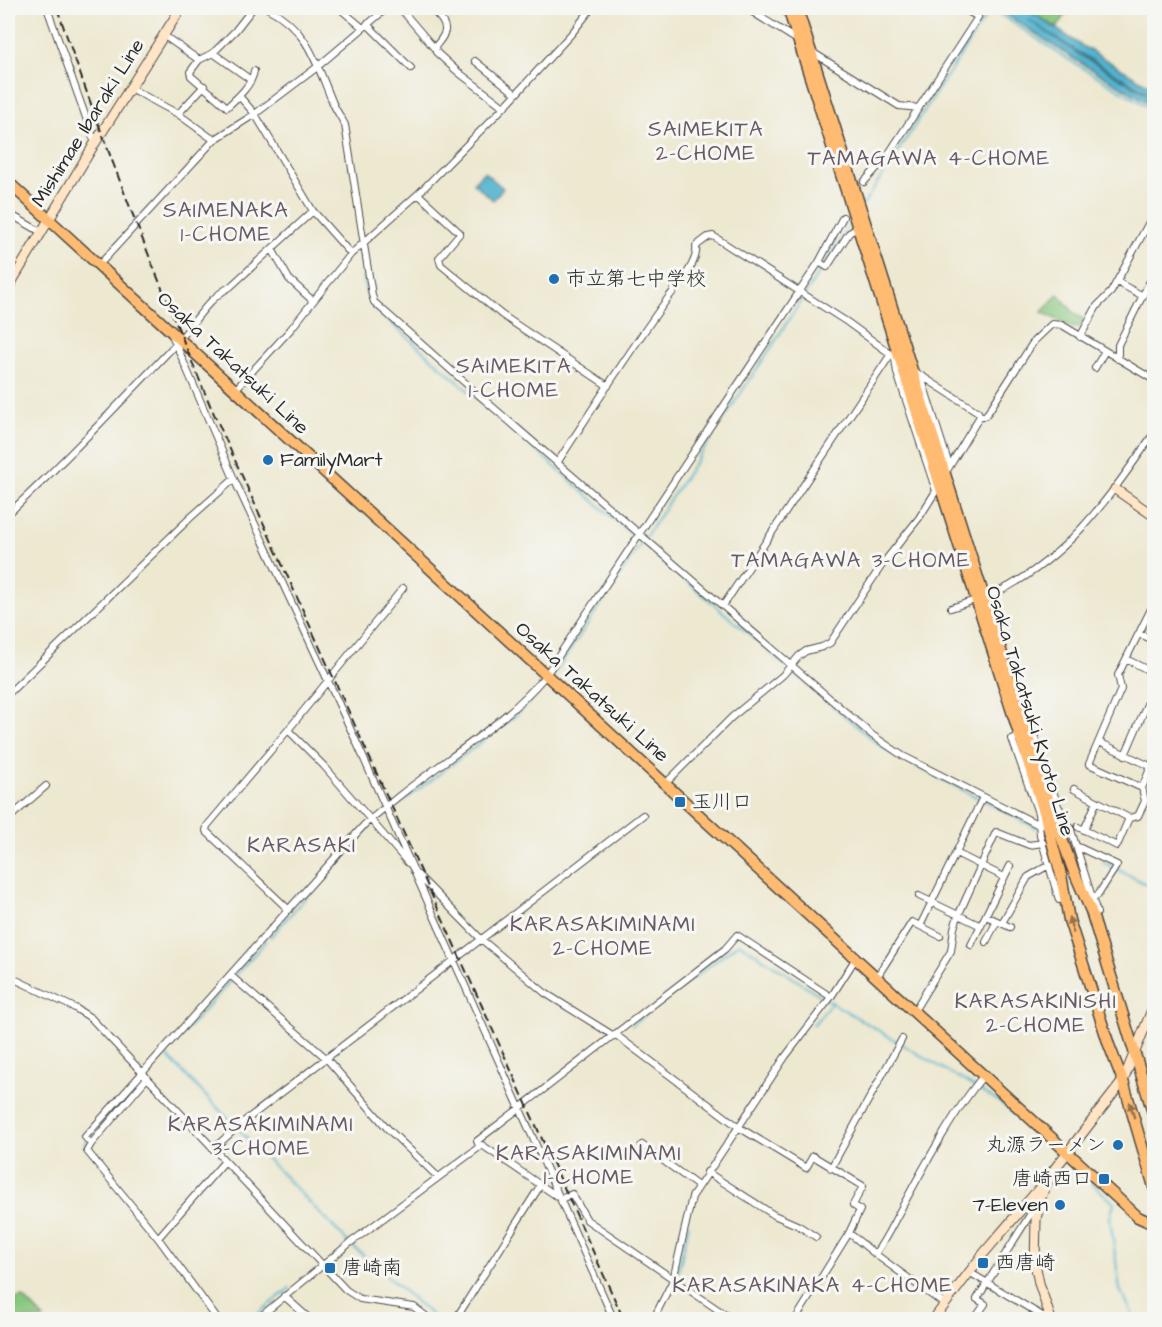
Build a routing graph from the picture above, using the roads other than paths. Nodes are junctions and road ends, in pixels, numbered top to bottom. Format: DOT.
graph roads {
  1 [pos="47,8"];
  2 [pos="181,8"];
  3 [pos="253,8"];
  4 [pos="267,8"];
  5 [pos="339,8"];
  6 [pos="387,8"];
  7 [pos="400,8"];
  8 [pos="430,8"];
  9 [pos="592,8"];
  10 [pos="747,8"];
  11 [pos="788,8"];
  12 [pos="797,8"];
  13 [pos="962,8"];
  14 [pos="365,26"];
  15 [pos="164,35"];
  16 [pos="799,41"];
  17 [pos="435,50"];
  18 [pos="810,50"];
  19 [pos="213,53"];
  20 [pos="200,60"];
  21 [pos="475,61"];
  22 [pos="319,66"];
  23 [pos="411,68"];
  24 [pos="254,71"];
  25 [pos="251,80"];
  26 [pos="204,87"];
  27 [pos="130,88"];
  28 [pos="516,94"];
  29 [pos="239,96"];
  30 [pos="504,107"];
  31 [pos="919,108"];
  32 [pos="178,114"];
  33 [pos="255,114"];
  34 [pos="214,140"];
  35 [pos="95,143"];
  36 [pos="8,182"];
  37 [pos="864,182"];
  38 [pos="418,194"];
  39 [pos="313,212"];
  40 [pos="8,213"];
  41 [pos="843,217"];
  42 [pos="1155,217"];
  43 [pos="49,220"];
  44 [pos="858,228"];
  45 [pos="41,232"];
  46 [pos="364,241"];
  47 [pos="272,249"];
  48 [pos="351,254"];
  49 [pos="819,262"];
  50 [pos="99,265"];
  51 [pos="1155,273"];
  52 [pos="1117,282"];
  53 [pos="8,288"];
  54 [pos="800,291"];
  55 [pos="1143,296"];
  56 [pos="313,301"];
  57 [pos="1080,336"];
  58 [pos="178,341"];
  59 [pos="1105,351"];
  60 [pos="896,358"];
  61 [pos="1118,359"];
  62 [pos="1095,368"];
  63 [pos="917,373"];
  64 [pos="1155,380"];
  65 [pos="608,386"];
  66 [pos="235,390"];
  67 [pos="980,416"];
  68 [pos="1155,433"];
  69 [pos="558,463"];
  70 [pos="234,478"];
  71 [pos="1115,489"];
  72 [pos="8,514"];
  73 [pos="1155,516"];
  74 [pos="639,534"];
  75 [pos="403,588"];
  76 [pos="992,595"];
  77 [pos="972,601"];
  78 [pos="1154,605"];
  79 [pos="723,606"];
  80 [pos="951,608"];
  81 [pos="1139,634"];
  82 [pos="1155,640"];
  83 [pos="1126,659"];
  84 [pos="791,665"];
  85 [pos="1155,673"];
  86 [pos="546,675"];
  87 [pos="328,680"];
  88 [pos="1155,688"];
  89 [pos="8,694"];
  90 [pos="288,730"];
  91 [pos="1030,732"];
  92 [pos="1016,738"];
  93 [pos="1099,742"];
  94 [pos="1125,755"];
  95 [pos="1155,759"];
  96 [pos="1153,768"];
  97 [pos="666,783"];
  98 [pos="46,786"];
  99 [pos="1142,788"];
  100 [pos="1074,789"];
  101 [pos="983,797"];
  102 [pos="1096,801"];
  103 [pos="386,807"];
  104 [pos="642,814"];
  105 [pos="1129,818"];
  106 [pos="8,819"];
  107 [pos="371,819"];
  108 [pos="1039,825"];
  109 [pos="1042,843"];
  110 [pos="1076,846"];
  111 [pos="956,853"];
  112 [pos="982,866"];
  113 [pos="1010,866"];
  114 [pos="1049,866"];
  115 [pos="413,870"];
  116 [pos="1004,877"];
  117 [pos="919,896"];
  118 [pos="1059,900"];
  119 [pos="1093,900"];
  120 [pos="931,903"];
  121 [pos="289,910"];
  122 [pos="958,916"];
  123 [pos="986,916"];
  124 [pos="999,922"];
  125 [pos="920,926"];
  126 [pos="981,926"];
  127 [pos="1010,927"];
  128 [pos="940,936"];
  129 [pos="481,939"];
  130 [pos="987,942"];
  131 [pos="1101,943"];
  132 [pos="972,945"];
  133 [pos="856,958"];
  134 [pos="454,960"];
  135 [pos="230,975"];
  136 [pos="8,976"];
  137 [pos="877,977"];
  138 [pos="831,998"];
  139 [pos="1155,1005"];
  140 [pos="914,1011"];
  141 [pos="615,1035"];
  142 [pos="902,1039"];
  143 [pos="1135,1051"];
  144 [pos="326,1058"];
  145 [pos="984,1075"];
  146 [pos="145,1076"];
  147 [pos="1123,1081"];
  148 [pos="520,1107"];
  149 [pos="1155,1116"];
  150 [pos="739,1127"];
  151 [pos="642,1145"];
  152 [pos="479,1146"];
  153 [pos="213,1149"];
  154 [pos="1068,1152"];
  155 [pos="225,1161"];
  156 [pos="831,1168"];
  157 [pos="707,1172"];
  158 [pos="1050,1176"];
  159 [pos="438,1177"];
  160 [pos="540,1186"];
  161 [pos="698,1186"];
  162 [pos="1155,1187"];
  163 [pos="561,1199"];
  164 [pos="1032,1209"];
  165 [pos="1155,1221"];
  166 [pos="849,1233"];
  167 [pos="816,1237"];
  168 [pos="158,1238"];
  169 [pos="875,1254"];
  170 [pos="322,1265"];
  171 [pos="969,1272"];
  172 [pos="673,1280"];
  173 [pos="987,1283"];
  174 [pos="284,1296"];
  175 [pos="944,1304"];
  176 [pos="218,1320"];
  177 [pos="256,1320"];
  178 [pos="310,1320"];
  179 [pos="431,1320"];
  180 [pos="455,1320"];
  181 [pos="614,1320"];
  182 [pos="653,1320"];
  183 [pos="732,1320"];
  184 [pos="795,1320"];
  185 [pos="933,1320"];
  186 [pos="974,1320"];
  187 [pos="1050,1320"];
  1 -- 35 [label="street"];
  2 -- 15 [label="main road, Mishimae Ibaraki Line"];
  3 -- 19 [label="street"];
  4 -- 22 [label="street"];
  5 -- 14 [label="street"];
  6 -- 14 [label="street"];
  7 -- 17 [label="street"];
  8 -- 17 [label="street"];
  9 -- 28 [label="street"];
  10 -- 16 [label="street"];
  11 -- 16 [label="main road, Osaka Takatsuki Kyoto Line"];
  12 -- 18 [label="main road, Osaka Takatsuki Kyoto Line"];
  13 -- 31 [label="street"];
  14 -- 22 [label="street"];
  14 -- 23 [label="street"];
  15 -- 20 [label="street"];
  15 -- 27 [label="main road, Mishimae Ibaraki Line"];
  16 -- 18 [label="street"];
  16 -- 44 [label="main road, Osaka Takatsuki Kyoto Line"];
  17 -- 30 [label="street"];
  18 -- 31 [label="street"];
  18 -- 63 [label="main road, Osaka Takatsuki Kyoto Line"];
  19 -- 20 [label="street"];
  19 -- 25 [label="street"];
  20 -- 26 [label="street"];
  21 -- 28 [label="street"];
  22 -- 33 [label="street"];
  22 -- 46 [label="street"];
  24 -- 25 [label="street"];
  25 -- 29 [label="street"];
  26 -- 29 [label="street"];
  26 -- 32 [label="street"];
  27 -- 32 [label="street"];
  27 -- 35 [label="main road, Mishimae Ibaraki Line"];
  28 -- 30 [label="street"];
  29 -- 33 [label="street"];
  30 -- 38 [label="street"];
  31 -- 37 [label="street"];
  32 -- 34 [label="street"];
  33 -- 34 [label="street"];
  33 -- 39 [label="street"];
  34 -- 50 [label="street"];
  35 -- 43 [label="main road, Mishimae Ibaraki Line"];
  36 -- 43 [label="main road, Osaka Takatsuki Line"];
  38 -- 46 [label="street"];
  38 -- 65 [label="street"];
  39 -- 47 [label="street"];
  39 -- 48 [label="street"];
  40 -- 45 [label="street"];
  41 -- 49 [label="street"];
  42 -- 52 [label="street"];
  43 -- 45 [label="main road, Mishimae Ibaraki Line"];
  43 -- 50 [label="main road, Osaka Takatsuki Line"];
  44 -- 49 [label="street"];
  44 -- 60 [label="main road, Osaka Takatsuki Kyoto Line"];
  45 -- 53 [label="main road, Mishimae Ibaraki Line"];
  46 -- 48 [label="street"];
  46 -- 69 [label="street"];
  47 -- 56 [label="street"];
  47 -- 58 [label="street"];
  48 -- 56 [label="street"];
  49 -- 54 [label="street"];
  50 -- 58 [label="main road, Osaka Takatsuki Line"];
  51 -- 55 [label="street"];
  52 -- 55 [label="street"];
  52 -- 57 [label="street"];
  54 -- 60 [label="street"];
  54 -- 65 [label="street"];
  54 -- 74 [label="street"];
  55 -- 61 [label="street"];
  56 -- 66 [label="street"];
  57 -- 59 [label="street"];
  57 -- 67 [label="street"];
  58 -- 66 [label="main road, Osaka Takatsuki Line"];
  58 -- 70 [label="street"];
  58 -- 72 [label="street"];
  59 -- 61 [label="street"];
  59 -- 62 [label="street"];
  60 -- 63 [label="street"];
  60 -- 79 [label="street"];
  60 -- 84 [label="street"];
  147 -- 60 [label="main road, Osaka Takatsuki Kyoto Line, one-way"];
  61 -- 64 [label="street"];
  63 -- 67 [label="street"];
  63 -- 67 [label="street"];
  63 -- 131 [label="main road, Osaka Takatsuki Kyoto Line"];
  65 -- 69 [label="street"];
  66 -- 86 [label="main road, Osaka Takatsuki Line"];
  68 -- 71 [label="street"];
  69 -- 74 [label="street"];
  70 -- 87 [label="street"];
  70 -- 89 [label="street"];
  71 -- 73 [label="main road"];
  71 -- 76 [label="street"];
  74 -- 79 [label="street"];
  74 -- 86 [label="street"];
  75 -- 87 [label="street"];
  77 -- 80 [label="street"];
  78 -- 81 [label="street"];
  79 -- 84 [label="street"];
  81 -- 82 [label="street"];
  81 -- 83 [label="street"];
  83 -- 85 [label="street"];
  83 -- 93 [label="street"];
  84 -- 97 [label="street"];
  84 -- 101 [label="street"];
  86 -- 97 [label="main road, Osaka Takatsuki Line"];
  86 -- 103 [label="street"];
  87 -- 90 [label="street"];
  87 -- 103 [label="street"];
  88 -- 94 [label="street"];
  90 -- 107 [label="street"];
  90 -- 121 [label="street"];
  91 -- 110 [label="street"];
  92 -- 108 [label="street"];
  93 -- 94 [label="street"];
  93 -- 99 [label="street"];
  94 -- 96 [label="street"];
  95 -- 96 [label="street"];
  96 -- 99 [label="street"];
  97 -- 133 [label="main road, Osaka Takatsuki Line"];
  98 -- 106 [label="street"];
  99 -- 105 [label="street"];
  100 -- 102 [label="street"];
  101 -- 108 [label="street"];
  101 -- 111 [label="street"];
  102 -- 105 [label="street"];
  102 -- 105 [label="street"];
  103 -- 107 [label="street"];
  103 -- 115 [label="street"];
  104 -- 129 [label="street"];
  107 -- 115 [label="street"];
  107 -- 121 [label="street"];
  108 -- 109 [label="street"];
  109 -- 112 [label="street"];
  109 -- 114 [label="street"];
  110 -- 119 [label="street"];
  110 -- 119 [label="street"];
  111 -- 112 [label="street"];
  111 -- 120 [label="street"];
  112 -- 116 [label="street"];
  112 -- 122 [label="street"];
  113 -- 116 [label="street"];
  114 -- 118 [label="street"];
  114 -- 124 [label="street"];
  115 -- 129 [label="street"];
  115 -- 134 [label="street"];
  116 -- 123 [label="street"];
  117 -- 120 [label="street"];
  119 -- 131 [label="street"];
  120 -- 122 [label="street"];
  120 -- 125 [label="street"];
  121 -- 135 [label="street"];
  122 -- 126 [label="street"];
  122 -- 140 [label="street"];
  123 -- 124 [label="street"];
  123 -- 126 [label="street"];
  124 -- 127 [label="street"];
  124 -- 130 [label="street"];
  125 -- 128 [label="street"];
  125 -- 137 [label="street"];
  126 -- 132 [label="street"];
  129 -- 134 [label="street"];
  129 -- 141 [label="street"];
  131 -- 143 [label="main road, Osaka Takatsuki Kyoto Line"];
  133 -- 137 [label="main road, Osaka Takatsuki Line"];
  133 -- 138 [label="street"];
  134 -- 144 [label="street"];
  134 -- 148 [label="street"];
  135 -- 144 [label="street"];
  135 -- 146 [label="street"];
  136 -- 146 [label="street"];
  137 -- 140 [label="main road, Osaka Takatsuki Line"];
  138 -- 141 [label="street"];
  138 -- 150 [label="street"];
  139 -- 143 [label="main road"];
  140 -- 145 [label="main road, Osaka Takatsuki Line"];
  141 -- 148 [label="street"];
  141 -- 150 [label="street"];
  142 -- 156 [label="street"];
  143 -- 147 [label="main road"];
  143 -- 149 [label="main road, Osaka Takatsuki Kyoto Line"];
  144 -- 153 [label="street"];
  144 -- 159 [label="street"];
  145 -- 154 [label="main road, Osaka Takatsuki Line"];
  145 -- 169 [label="street"];
  146 -- 153 [label="street"];
  146 -- 168 [label="street"];
  147 -- 154 [label="main road"];
  162 -- 147 [label="main road, Osaka Takatsuki Kyoto Line, one-way"];
  148 -- 152 [label="street"];
  148 -- 163 [label="street"];
  150 -- 156 [label="street"];
  150 -- 157 [label="street"];
  151 -- 161 [label="street"];
  152 -- 159 [label="street"];
  152 -- 160 [label="street"];
  153 -- 155 [label="street"];
  154 -- 158 [label="main road"];
  154 -- 165 [label="main road, Osaka Takatsuki Line"];
  155 -- 168 [label="street"];
  155 -- 170 [label="street"];
  156 -- 166 [label="street"];
  157 -- 161 [label="street"];
  157 -- 167 [label="street"];
  158 -- 164 [label="main road"];
  158 -- 164 [label="main road"];
  159 -- 170 [label="street"];
  160 -- 163 [label="street"];
  160 -- 180 [label="street"];
  161 -- 172 [label="street"];
  163 -- 172 [label="street"];
  163 -- 181 [label="street"];
  164 -- 171 [label="main road"];
  164 -- 173 [label="street"];
  164 -- 187 [label="main road"];
  166 -- 169 [label="street"];
  166 -- 184 [label="street"];
  168 -- 176 [label="street"];
  169 -- 175 [label="street"];
  170 -- 174 [label="street"];
  170 -- 179 [label="street"];
  171 -- 173 [label="street"];
  171 -- 175 [label="main road"];
  172 -- 182 [label="street"];
  172 -- 183 [label="street"];
  173 -- 186 [label="street"];
  173 -- 187 [label="street"];
  174 -- 177 [label="street"];
  174 -- 178 [label="street"];
  175 -- 185 [label="main road"];
}
